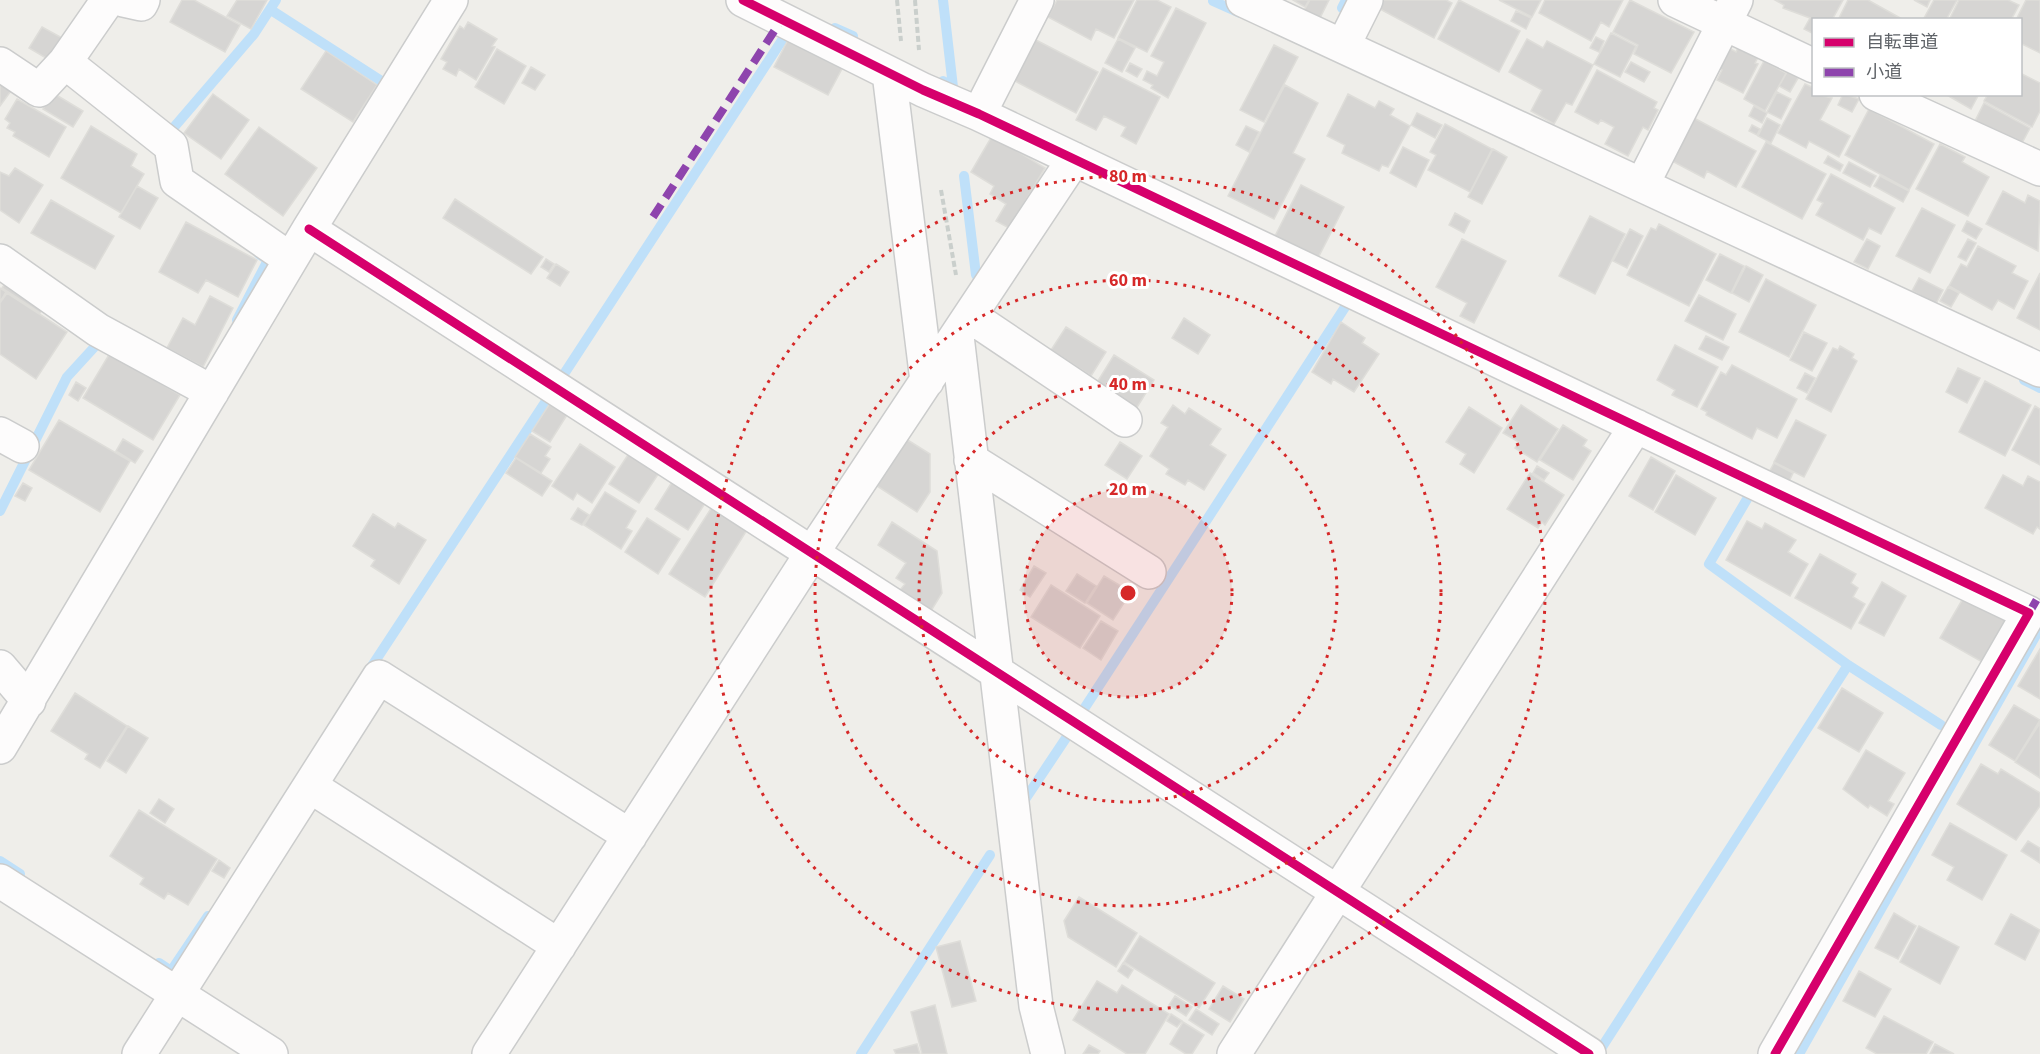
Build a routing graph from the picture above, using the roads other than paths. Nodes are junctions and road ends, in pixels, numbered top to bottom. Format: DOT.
graph roads {
  1 [pos="108,0"];
  2 [pos="123,0"];
  3 [pos="143,0"];
  4 [pos="451,0"];
  5 [pos="743,0"];
  6 [pos="1037,0"];
  7 [pos="1243,0"];
  8 [pos="1366,0"];
  9 [pos="1675,0"];
  10 [pos="1730,12"];
  11 [pos="1343,46"];
  12 [pos="65,62"];
  13 [pos="0,64"];
  14 [pos="1812,65"];
  15 [pos="889,73"];
  16 [pos="1880,96"];
  17 [pos="979,114"];
  18 [pos="1074,159"];
  19 [pos="2040,170"];
  20 [pos="1642,185"];
  21 [pos="309,229"];
  22 [pos="290,259"];
  23 [pos="0,261"];
  24 [pos="963,326"];
  25 [pos="2040,370"];
  26 [pos="927,381"];
  27 [pos="212,392"];
  28 [pos="1125,420"];
  29 [pos="1636,426"];
  30 [pos="971,460"];
  31 [pos="812,554"];
  32 [pos="1149,572"];
  33 [pos="0,667"];
  34 [pos="997,672"];
  35 [pos="29,700"];
  36 [pos="0,747"];
  37 [pos="310,786"];
  38 [pos="630,836"];
  39 [pos="0,881"];
  40 [pos="1336,892"];
  41 [pos="559,946"];
  42 [pos="177,994"];
  43 [pos="139,1054"];
  44 [pos="271,1054"];
  45 [pos="489,1054"];
  46 [pos="1048,1054"];
  47 [pos="1234,1054"];
  48 [pos="1589,1054"];
  49 [pos="1775,1054"];
  1 -- 12 [label="street"];
  2 -- 3 [label="street"];
  4 -- 21 [label="street"];
  5 -- 15 [label="street"];
  6 -- 17 [label="street"];
  7 -- 11 [label="street"];
  8 -- 11 [label="street"];
  9 -- 10 [label="street"];
  10 -- 14 [label="street"];
  10 -- 20 [label="street"];
  11 -- 20 [label="street"];
  12 -- 13 [label="street"];
  12 -- 22 [label="street"];
  15 -- 17 [label="street"];
  15 -- 26 [label="street"];
  16 -- 19 [label="street"];
  17 -- 18 [label="street"];
  18 -- 24 [label="street"];
  18 -- 29 [label="street"];
  20 -- 25 [label="street"];
  21 -- 22 [label="street"];
  21 -- 31 [label="street"];
  22 -- 27 [label="street"];
  23 -- 27 [label="street"];
  24 -- 26 [label="street"];
  24 -- 28 [label="street"];
  24 -- 30 [label="street"];
  26 -- 31 [label="street"];
  27 -- 35 [label="street"];
  29 -- 40 [label="street"];
  29 -- 49 [label="street"];
  30 -- 32 [label="street"];
  30 -- 34 [label="street"];
  31 -- 34 [label="street"];
  31 -- 38 [label="street"];
  33 -- 35 [label="street"];
  34 -- 40 [label="street"];
  34 -- 46 [label="street"];
  35 -- 36 [label="street"];
  37 -- 38 [label="street"];
  37 -- 41 [label="street"];
  37 -- 42 [label="street"];
  38 -- 41 [label="street"];
  39 -- 42 [label="street"];
  40 -- 47 [label="street"];
  40 -- 48 [label="street"];
  41 -- 45 [label="street"];
  42 -- 43 [label="street"];
  42 -- 44 [label="street"];
}
